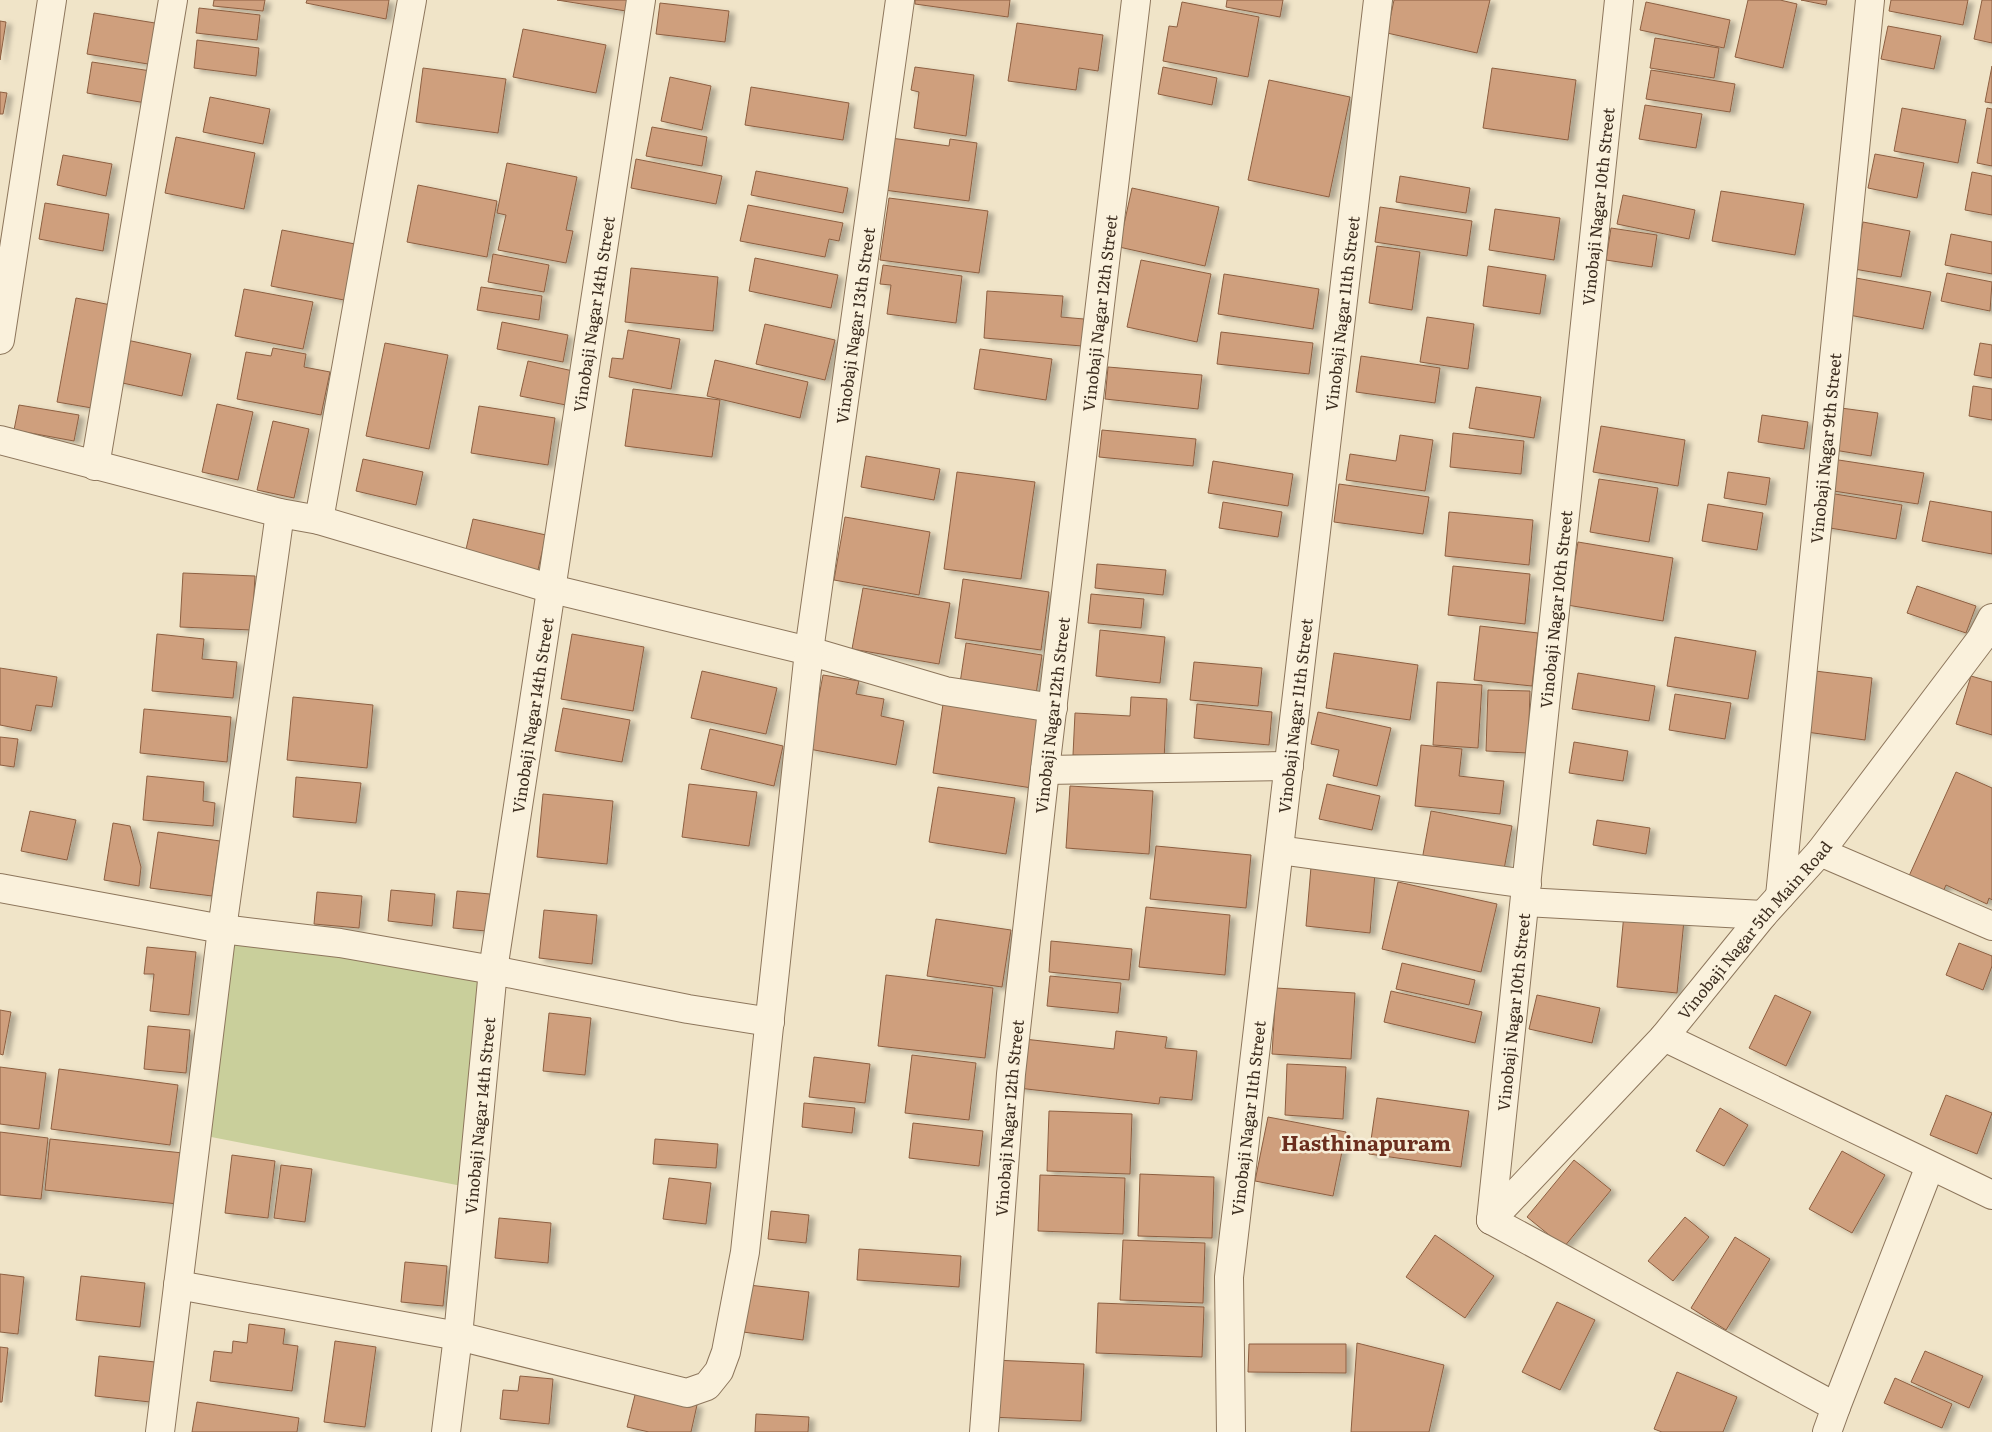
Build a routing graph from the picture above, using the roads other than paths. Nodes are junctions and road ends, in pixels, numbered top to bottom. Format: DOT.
graph roads {
  1 [pos="52,0"];
  2 [pos="173,0"];
  3 [pos="412,0"];
  4 [pos="641,0"];
  5 [pos="900,0"];
  6 [pos="1136,0"];
  7 [pos="1378,0"];
  8 [pos="1619,0"];
  9 [pos="1870,0"];
  10 [pos="0,340"];
  11 [pos="0,440"];
  12 [pos="95,466"];
  13 [pos="280,513"];
  14 [pos="319,520"];
  15 [pos="552,589"];
  16 [pos="1988,634"];
  17 [pos="809,651"];
  18 [pos="1053,708"];
  19 [pos="1289,766"];
  20 [pos="1044,770"];
  21 [pos="1279,850"];
  22 [pos="1820,852"];
  23 [pos="0,888"];
  24 [pos="1526,893"];
  25 [pos="1772,905"];
  26 [pos="1992,926"];
  27 [pos="222,929"];
  28 [pos="493,970"];
  29 [pos="770,1022"];
  30 [pos="1664,1037"];
  31 [pos="1930,1166"];
  32 [pos="1992,1195"];
  33 [pos="1491,1220"];
  34 [pos="178,1285"];
  35 [pos="458,1336"];
  36 [pos="1836,1407"];
  37 [pos="160,1432"];
  38 [pos="446,1432"];
  39 [pos="984,1432"];
  40 [pos="1231,1432"];
  41 [pos="1827,1432"];
  1 -- 10 [label="street"];
  2 -- 12 [label="street"];
  3 -- 14 [label="street"];
  4 -- 15 [label="street, Vinobaji Nagar 14th Street"];
  5 -- 17 [label="street, Vinobaji Nagar 13th Street"];
  6 -- 18 [label="street, Vinobaji Nagar 12th Street"];
  7 -- 19 [label="street, Vinobaji Nagar 11th Street"];
  8 -- 24 [label="street, Vinobaji Nagar 10th Street"];
  9 -- 25 [label="street, Vinobaji Nagar 9th Street"];
  11 -- 12 [label="street"];
  12 -- 13 [label="street"];
  13 -- 14 [label="street"];
  13 -- 27 [label="street"];
  14 -- 15 [label="street"];
  15 -- 17 [label="street"];
  15 -- 28 [label="street, Vinobaji Nagar 14th Street"];
  16 -- 22 [label="street, Vinobaji Nagar 5th Main Road"];
  17 -- 18 [label="street"];
  17 -- 29 [label="street, Vinobaji Nagar 13th Street"];
  18 -- 20 [label="street, Vinobaji Nagar 12th Street"];
  19 -- 20 [label="street"];
  19 -- 21 [label="street, Vinobaji Nagar 11th Street"];
  20 -- 39 [label="street, Vinobaji Nagar 12th Street"];
  21 -- 24 [label="street"];
  21 -- 40 [label="street, Vinobaji Nagar 11th Street"];
  22 -- 25 [label="street, Vinobaji Nagar 5th Main Road"];
  22 -- 26 [label="street"];
  23 -- 27 [label="street"];
  24 -- 25 [label="street"];
  24 -- 33 [label="street, Vinobaji Nagar 10th Street"];
  25 -- 30 [label="street, Vinobaji Nagar 5th Main Road"];
  27 -- 28 [label="street"];
  27 -- 34 [label="street"];
  28 -- 29 [label="street"];
  28 -- 35 [label="street, Vinobaji Nagar 14th Street"];
  29 -- 35 [label="street, Vinobaji Nagar 13th Street"];
  30 -- 31 [label="street"];
  30 -- 33 [label="street, Vinobaji Nagar 5th Main Road"];
  31 -- 32 [label="street"];
  31 -- 36 [label="street"];
  33 -- 36 [label="street"];
  34 -- 35 [label="street, Vinobaji Nagar 13th Street"];
  34 -- 37 [label="street"];
  35 -- 38 [label="street, Vinobaji Nagar 14th Street"];
  36 -- 41 [label="street"];
}
